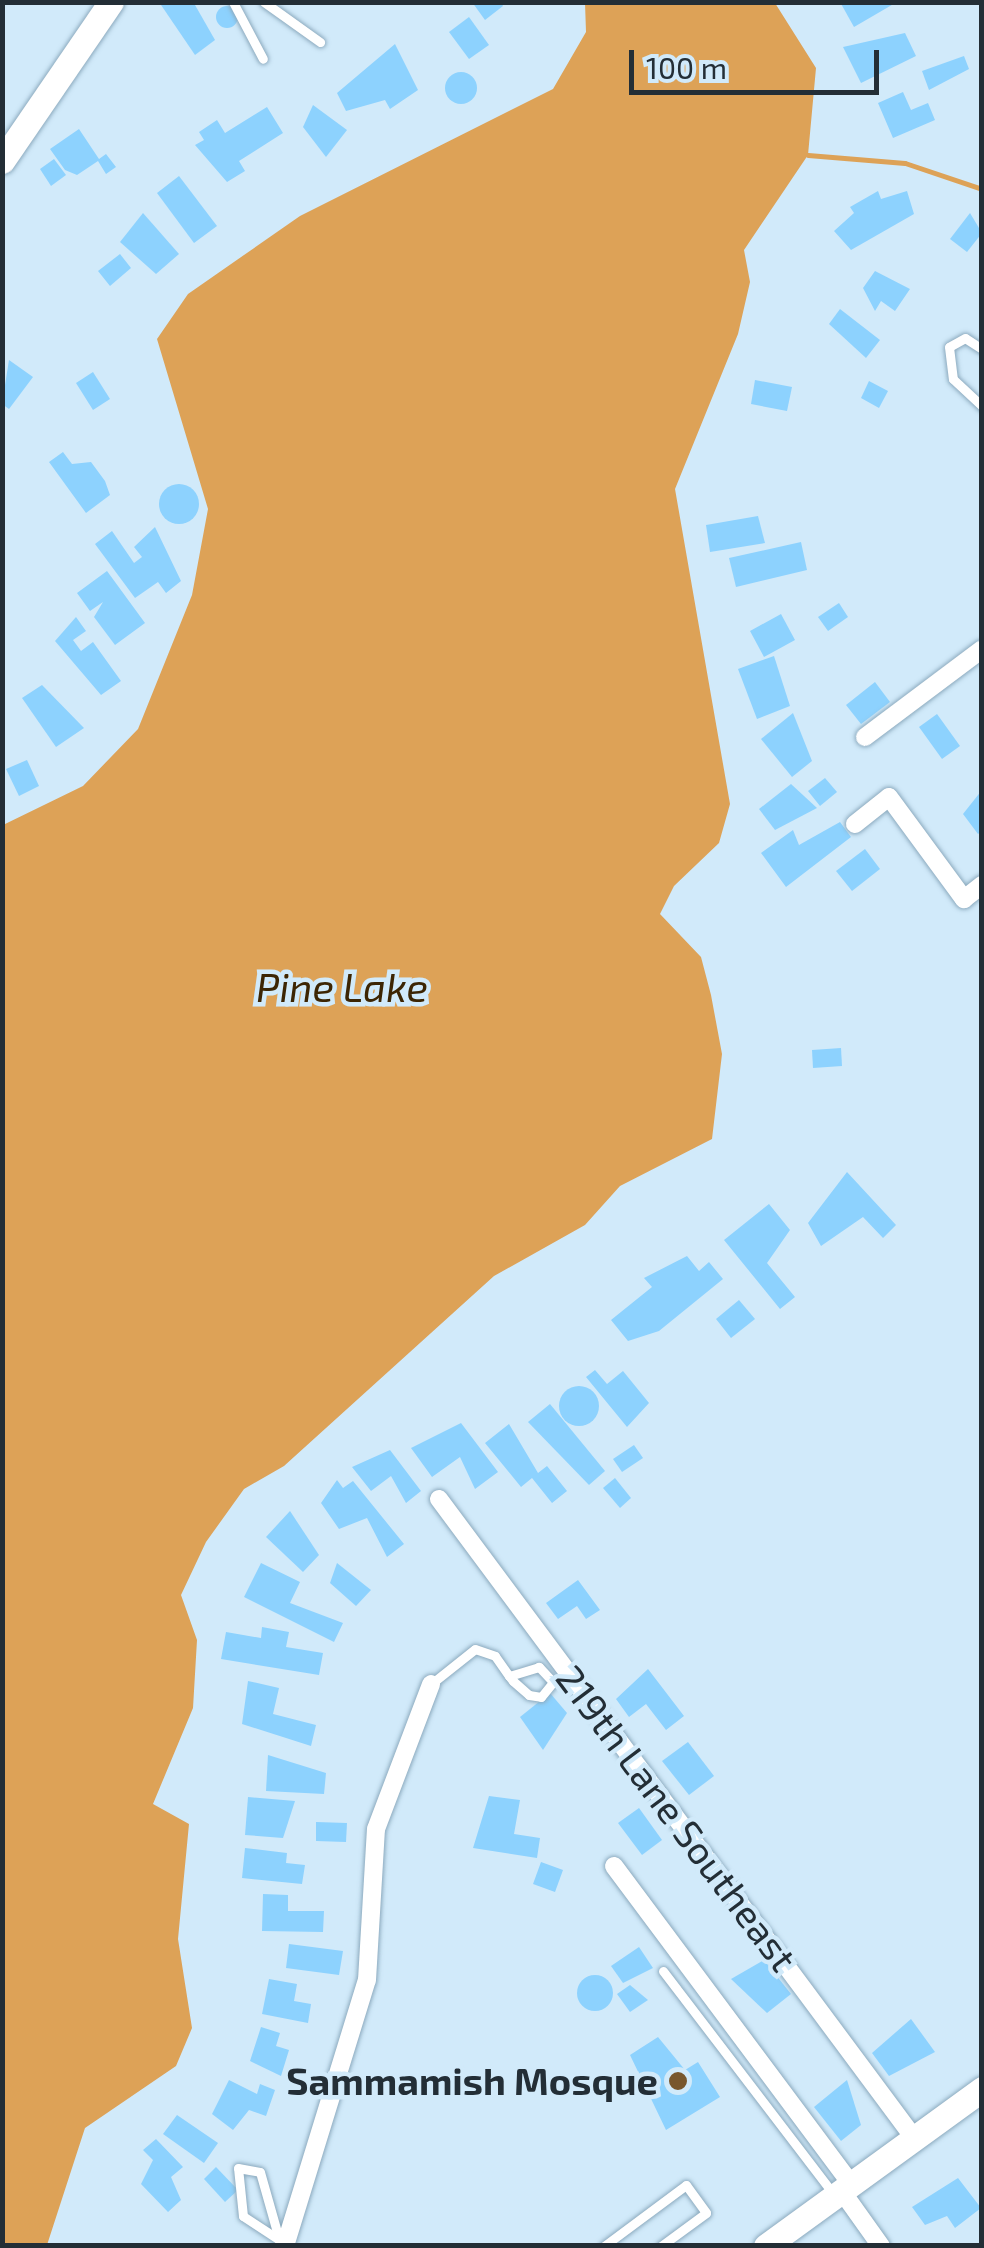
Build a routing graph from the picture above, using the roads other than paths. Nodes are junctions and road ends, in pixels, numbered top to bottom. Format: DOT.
graph roads {
  1 [pos="111,2"];
  2 [pos="233,2"];
  3 [pos="264,2"];
  4 [pos="320,42"];
  5 [pos="263,59"];
  6 [pos="2,161"];
  7 [pos="982,348"];
  8 [pos="982,406"];
  9 [pos="982,649"];
  10 [pos="865,737"];
  11 [pos="854,824"];
  12 [pos="982,885"];
  13 [pos="439,1499"];
  14 [pos="509,1676"];
  15 [pos="430,1684"];
  16 [pos="614,1866"];
  17 [pos="663,1971"];
  18 [pos="982,2089"];
  19 [pos="914,2138"];
  20 [pos="842,2190"];
  21 [pos="281,2243"];
  22 [pos="604,2246"];
  23 [pos="661,2246"];
  24 [pos="766,2246"];
  25 [pos="881,2246"];
  1 -- 6 [label="street"];
  2 -- 5 [label="lane"];
  3 -- 4 [label="lane"];
  7 -- 8 [label="lane"];
  9 -- 10 [label="street"];
  11 -- 12 [label="street"];
  13 -- 19 [label="street, 219th Lane Southeast"];
  14 -- 14 [label="lane"];
  14 -- 15 [label="lane"];
  15 -- 21 [label="street"];
  16 -- 20 [label="street"];
  17 -- 20 [label="lane"];
  18 -- 19 [label="street"];
  19 -- 20 [label="street"];
  20 -- 24 [label="street"];
  20 -- 25 [label="street"];
  21 -- 21 [label="lane"];
  22 -- 23 [label="lane"];
}
